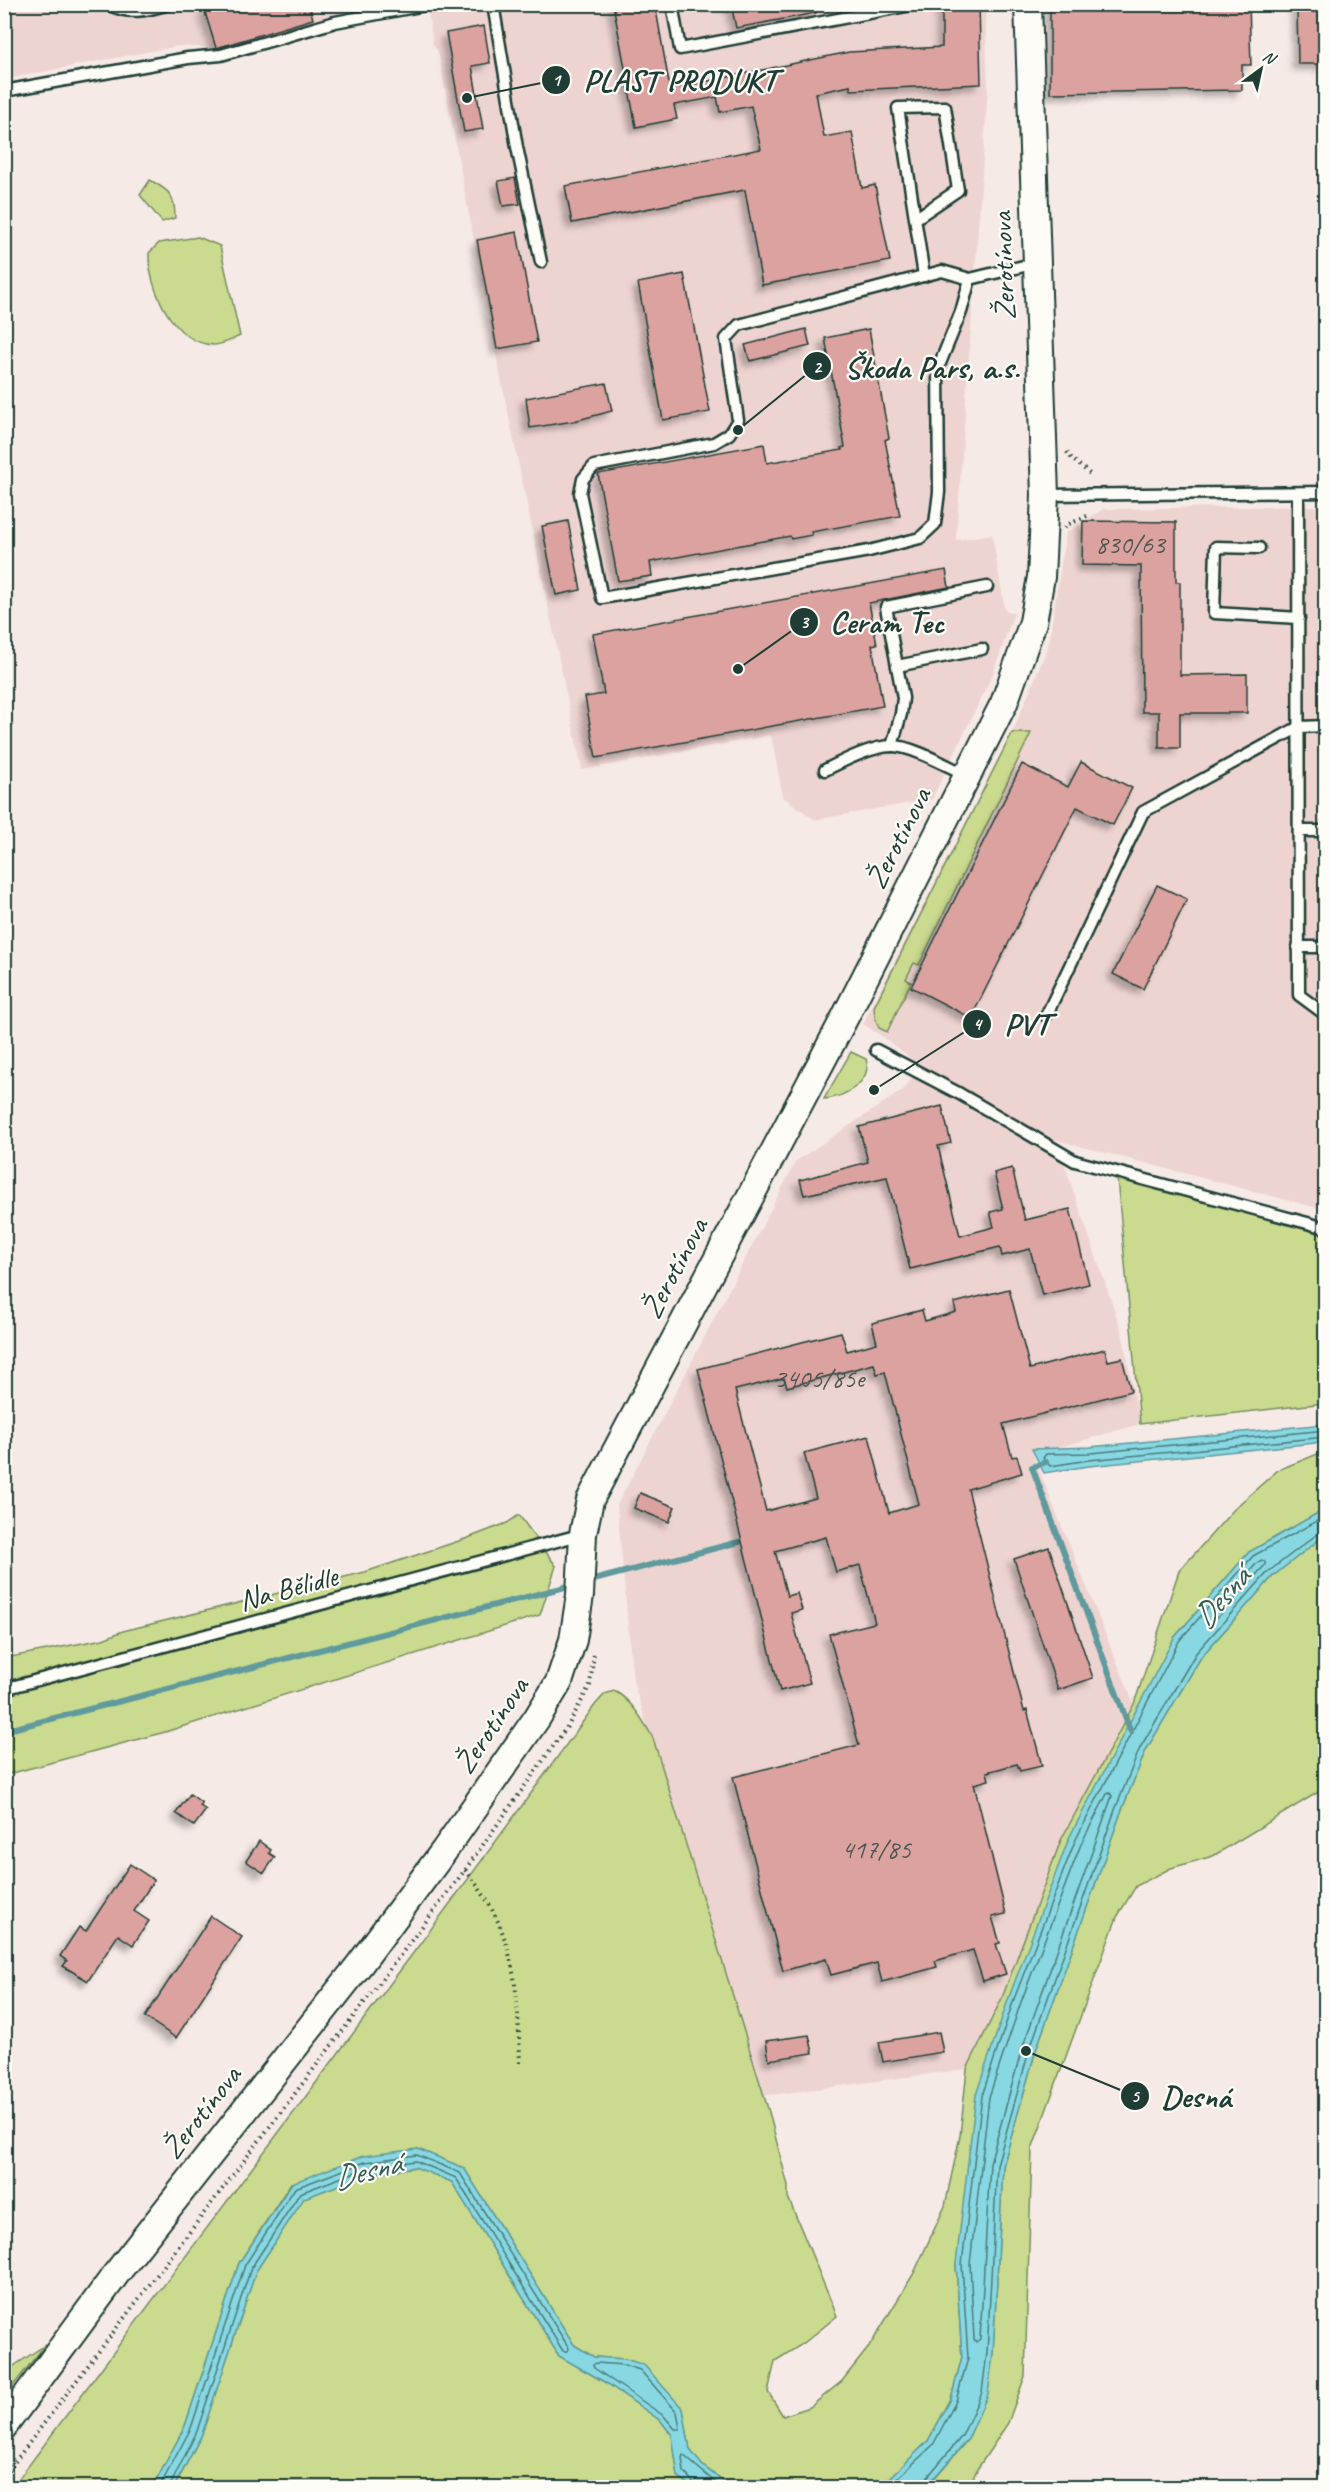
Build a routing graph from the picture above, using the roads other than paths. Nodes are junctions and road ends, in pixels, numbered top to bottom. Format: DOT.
graph roads {
  1 [pos="108,4"];
  2 [pos="168,4"];
  3 [pos="431,4"];
  4 [pos="493,4"];
  5 [pos="672,4"];
  6 [pos="917,4"];
  7 [pos="1028,4"];
  8 [pos="4,91"];
  9 [pos="915,219"];
  10 [pos="541,262"];
  11 [pos="1035,263"];
  12 [pos="924,276"];
  13 [pos="970,279"];
  14 [pos="1326,492"];
  15 [pos="1298,493"];
  16 [pos="1045,495"];
  17 [pos="1259,548"];
  18 [pos="987,587"];
  19 [pos="1299,618"];
  20 [pos="982,649"];
  21 [pos="897,666"];
  22 [pos="1326,726"];
  23 [pos="1299,727"];
  24 [pos="892,746"];
  25 [pos="825,770"];
  26 [pos="967,775"];
  27 [pos="1299,831"];
  28 [pos="1326,831"];
  29 [pos="1299,947"];
  30 [pos="1326,947"];
  31 [pos="1326,1015"];
  32 [pos="1046,1016"];
  33 [pos="876,1050"];
  34 [pos="1326,1228"];
  35 [pos="583,1534"];
  36 [pos="4,1689"];
  37 [pos="4,2426"];
  1 -- 2 [label="lane"];
  3 -- 8 [label="lane"];
  4 -- 10 [label="lane"];
  5 -- 6 [label="lane"];
  7 -- 11 [label="street, Žerotínova"];
  9 -- 9 [label="lane"];
  9 -- 12 [label="lane"];
  11 -- 13 [label="lane"];
  11 -- 16 [label="street, Žerotínova"];
  12 -- 13 [label="lane"];
  12 -- 13 [label="lane"];
  14 -- 15 [label="lane"];
  15 -- 16 [label="lane"];
  15 -- 19 [label="lane"];
  16 -- 26 [label="street, Žerotínova"];
  17 -- 19 [label="lane"];
  18 -- 21 [label="lane"];
  19 -- 23 [label="lane"];
  20 -- 21 [label="lane"];
  21 -- 24 [label="lane"];
  22 -- 23 [label="lane"];
  23 -- 27 [label="lane"];
  23 -- 32 [label="lane"];
  24 -- 25 [label="lane"];
  24 -- 26 [label="lane"];
  26 -- 35 [label="street, Žerotínova"];
  27 -- 28 [label="lane"];
  27 -- 29 [label="lane"];
  29 -- 30 [label="lane"];
  29 -- 31 [label="lane"];
  33 -- 34 [label="lane"];
  35 -- 36 [label="lane, Na Bělidle"];
  35 -- 37 [label="street, Žerotínova"];
}
